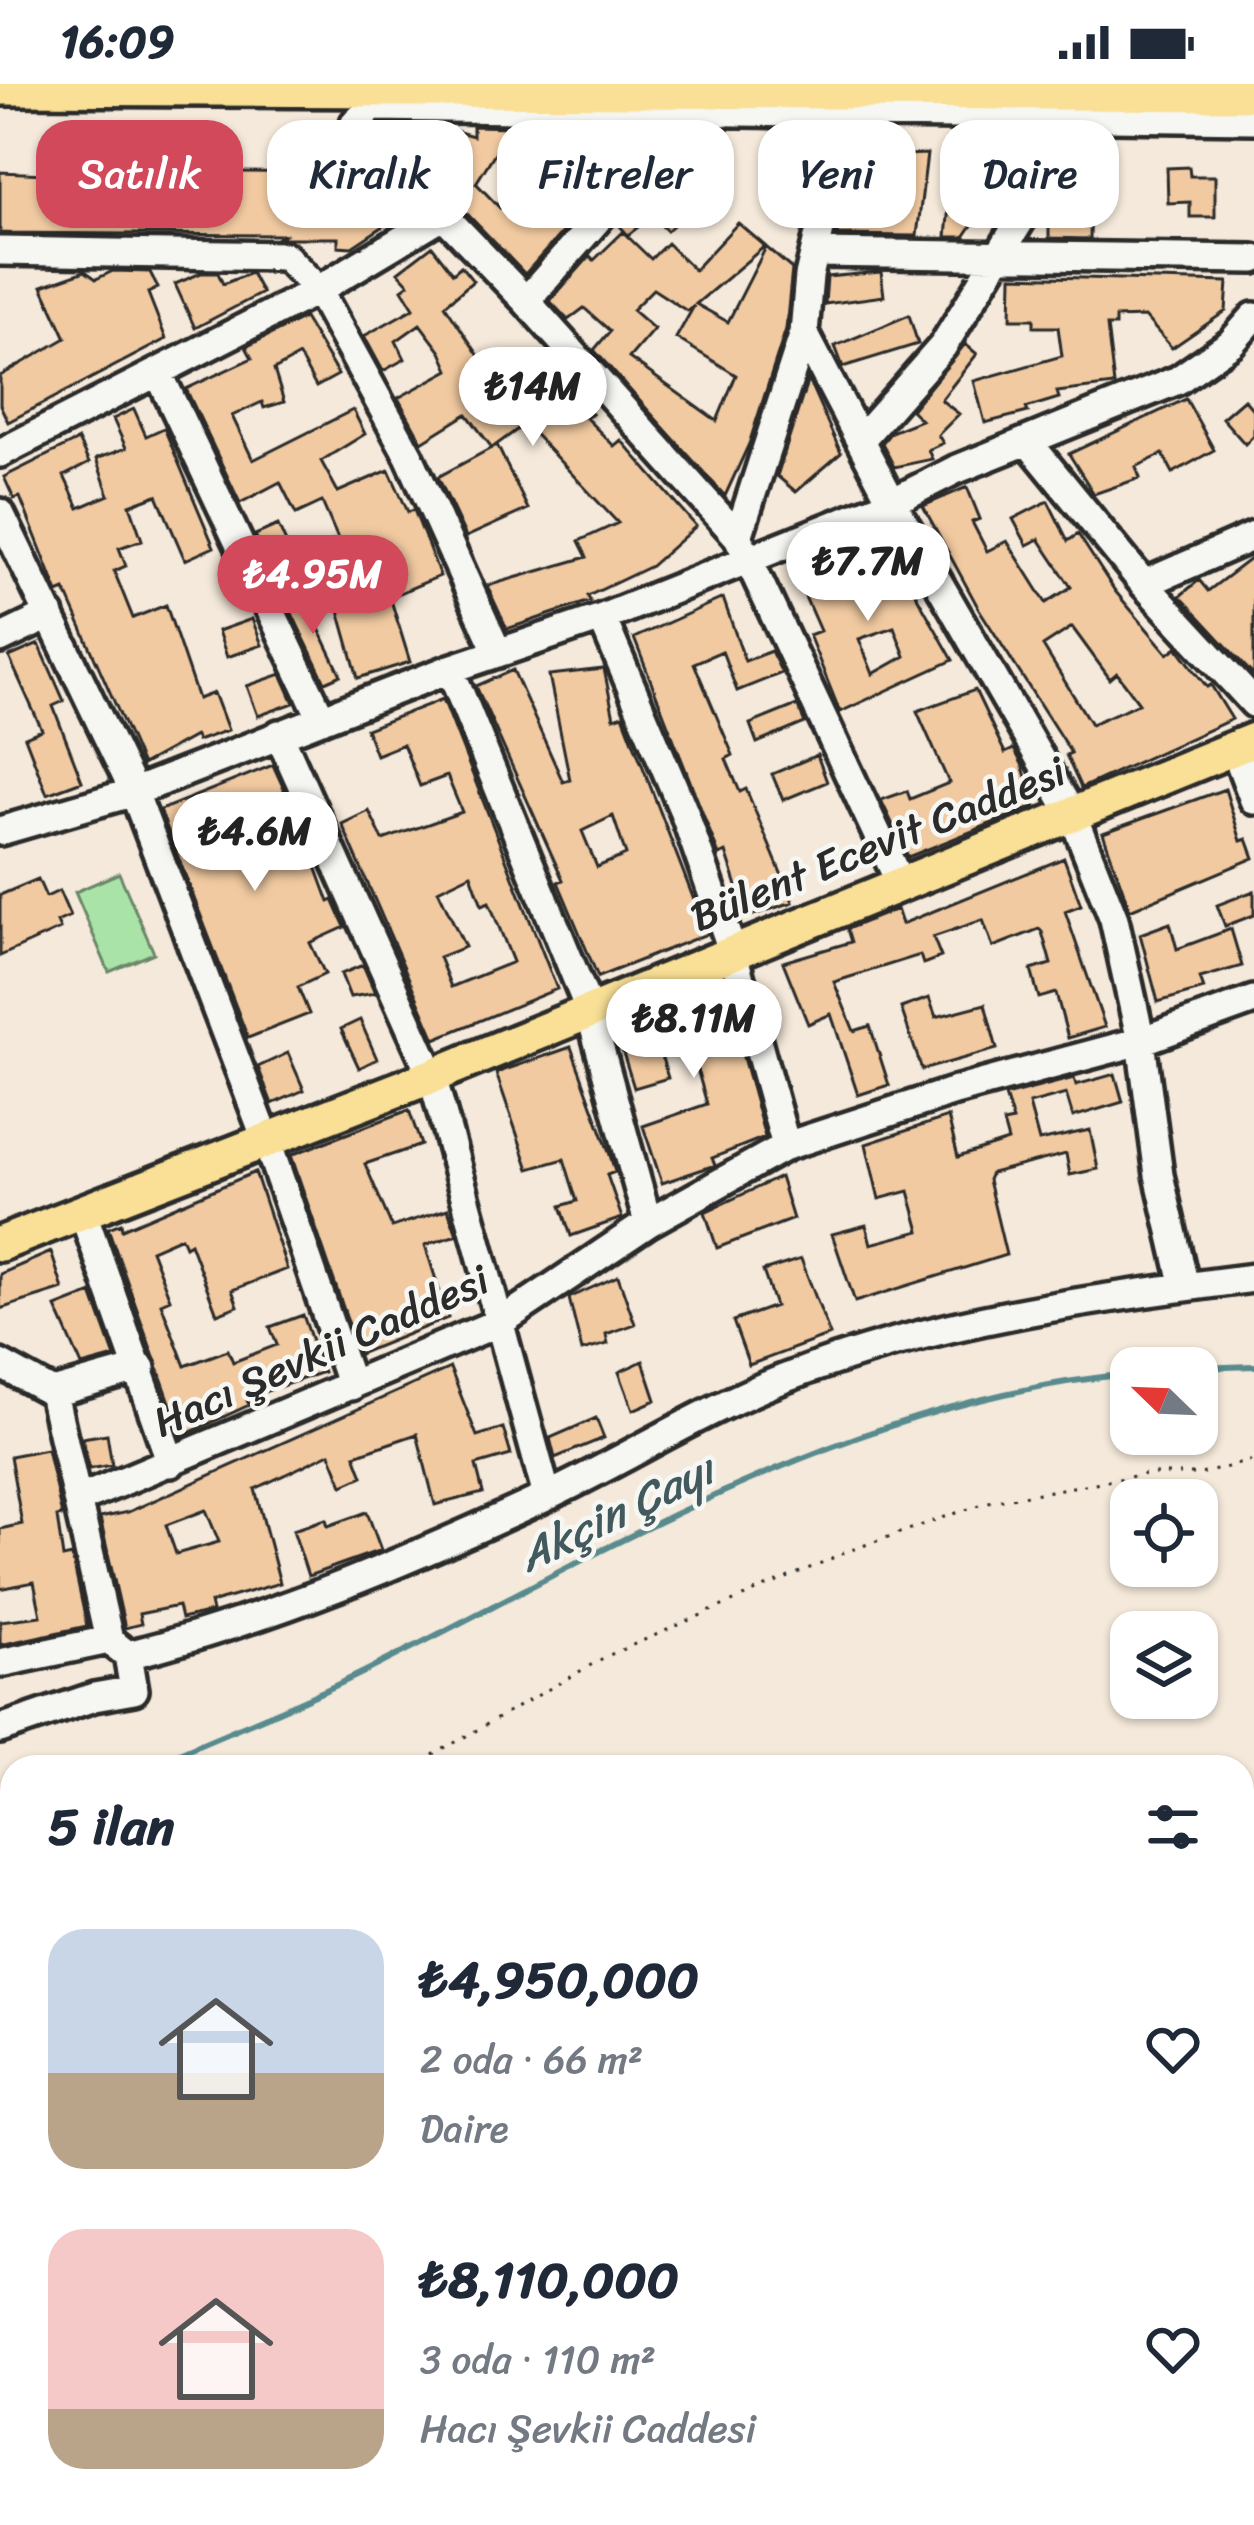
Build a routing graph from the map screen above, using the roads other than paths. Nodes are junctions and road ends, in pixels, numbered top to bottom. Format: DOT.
graph roads {
  1 [pos="0,85"];
  2 [pos="1254,91"];
  3 [pos="352,99"];
  4 [pos="0,102"];
  5 [pos="676,110"];
  6 [pos="848,111"];
  7 [pos="1083,119"];
  8 [pos="1254,119"];
  9 [pos="355,120"];
  10 [pos="421,228"];
  11 [pos="456,228"];
  12 [pos="0,251"];
  13 [pos="999,252"];
  14 [pos="816,253"];
  15 [pos="1254,259"];
  16 [pos="318,290"];
  17 [pos="526,301"];
  18 [pos="1254,317"];
  19 [pos="804,333"];
  20 [pos="158,374"];
  21 [pos="862,438"];
  22 [pos="1028,442"];
  23 [pos="0,453"];
  24 [pos="892,502"];
  25 [pos="0,513"];
  26 [pos="1254,536"];
  27 [pos="743,548"];
  28 [pos="1144,584"];
  29 [pos="50,615"];
  30 [pos="602,618"];
  31 [pos="0,639"];
  32 [pos="498,653"];
  33 [pos="450,669"];
  34 [pos="1254,703"];
  35 [pos="322,719"];
  36 [pos="279,734"];
  37 [pos="1244,743"];
  38 [pos="134,792"];
  39 [pos="1254,800"];
  40 [pos="1073,816"];
  41 [pos="0,831"];
  42 [pos="901,885"];
  43 [pos="732,950"];
  44 [pos="1254,1000"];
  45 [pos="589,1009"];
  46 [pos="1141,1041"];
  47 [pos="432,1076"];
  48 [pos="266,1139"];
  49 [pos="786,1146"];
  50 [pos="82,1210"];
  51 [pos="648,1223"];
  52 [pos="0,1244"];
  53 [pos="1254,1278"];
  54 [pos="1186,1287"];
  55 [pos="502,1321"];
  56 [pos="0,1364"];
  57 [pos="141,1368"];
  58 [pos="351,1386"];
  59 [pos="53,1394"];
  60 [pos="171,1463"];
  61 [pos="547,1496"];
  62 [pos="78,1500"];
  63 [pos="119,1647"];
  64 [pos="0,1663"];
  65 [pos="0,1729"];
  1 -- 3 [label="highway"];
  2 -- 3 [label="highway"];
  3 -- 4 [label="street"];
  3 -- 5 [label="street"];
  3 -- 9 [label="street"];
  5 -- 6 [label="street"];
  5 -- 17 [label="street"];
  6 -- 7 [label="street"];
  6 -- 14 [label="street"];
  7 -- 8 [label="street"];
  7 -- 13 [label="street"];
  10 -- 16 [label="street"];
  11 -- 17 [label="street"];
  12 -- 16 [label="street"];
  13 -- 14 [label="street"];
  13 -- 15 [label="street"];
  13 -- 21 [label="street"];
  14 -- 19 [label="street"];
  16 -- 20 [label="street"];
  16 -- 32 [label="street"];
  17 -- 27 [label="street"];
  18 -- 22 [label="street"];
  19 -- 21 [label="street"];
  19 -- 27 [label="street"];
  20 -- 23 [label="street"];
  20 -- 35 [label="street"];
  21 -- 24 [label="street"];
  22 -- 24 [label="street"];
  22 -- 28 [label="street"];
  24 -- 27 [label="street"];
  24 -- 40 [label="street"];
  25 -- 29 [label="street"];
  26 -- 28 [label="street"];
  27 -- 30 [label="street"];
  27 -- 42 [label="street"];
  28 -- 34 [label="street"];
  29 -- 31 [label="street"];
  29 -- 38 [label="street"];
  30 -- 32 [label="street"];
  30 -- 43 [label="street"];
  32 -- 33 [label="street"];
  33 -- 35 [label="street"];
  33 -- 45 [label="street"];
  35 -- 36 [label="street"];
  36 -- 38 [label="street"];
  36 -- 47 [label="street"];
  37 -- 39 [label="street"];
  37 -- 40 [label="main road, Bülent Ecevit Caddesi"];
  38 -- 41 [label="street"];
  38 -- 48 [label="street"];
  40 -- 42 [label="main road, Bülent Ecevit Caddesi"];
  40 -- 46 [label="street"];
  42 -- 43 [label="main road, Bülent Ecevit Caddesi"];
  43 -- 45 [label="main road, Bülent Ecevit Caddesi"];
  43 -- 49 [label="street"];
  44 -- 46 [label="street, Hacı Şevkii Caddesi"];
  45 -- 47 [label="main road, Bülent Ecevit Caddesi"];
  45 -- 51 [label="street"];
  46 -- 49 [label="street, Hacı Şevkii Caddesi"];
  46 -- 54 [label="street"];
  47 -- 48 [label="main road, Bülent Ecevit Caddesi"];
  47 -- 55 [label="street"];
  48 -- 50 [label="main road, Bülent Ecevit Caddesi"];
  48 -- 58 [label="street"];
  49 -- 51 [label="street, Hacı Şevkii Caddesi"];
  50 -- 52 [label="main road, Bülent Ecevit Caddesi"];
  50 -- 57 [label="street"];
  51 -- 55 [label="street, Hacı Şevkii Caddesi"];
  53 -- 54 [label="street"];
  54 -- 61 [label="street"];
  55 -- 58 [label="street, Hacı Şevkii Caddesi"];
  55 -- 61 [label="street"];
  56 -- 59 [label="street"];
  57 -- 59 [label="street"];
  57 -- 60 [label="street"];
  58 -- 60 [label="street, Hacı Şevkii Caddesi"];
  59 -- 62 [label="street"];
  60 -- 62 [label="street, Hacı Şevkii Caddesi"];
  61 -- 63 [label="street"];
  62 -- 63 [label="street"];
  63 -- 64 [label="street"];
  63 -- 65 [label="street"];
}
